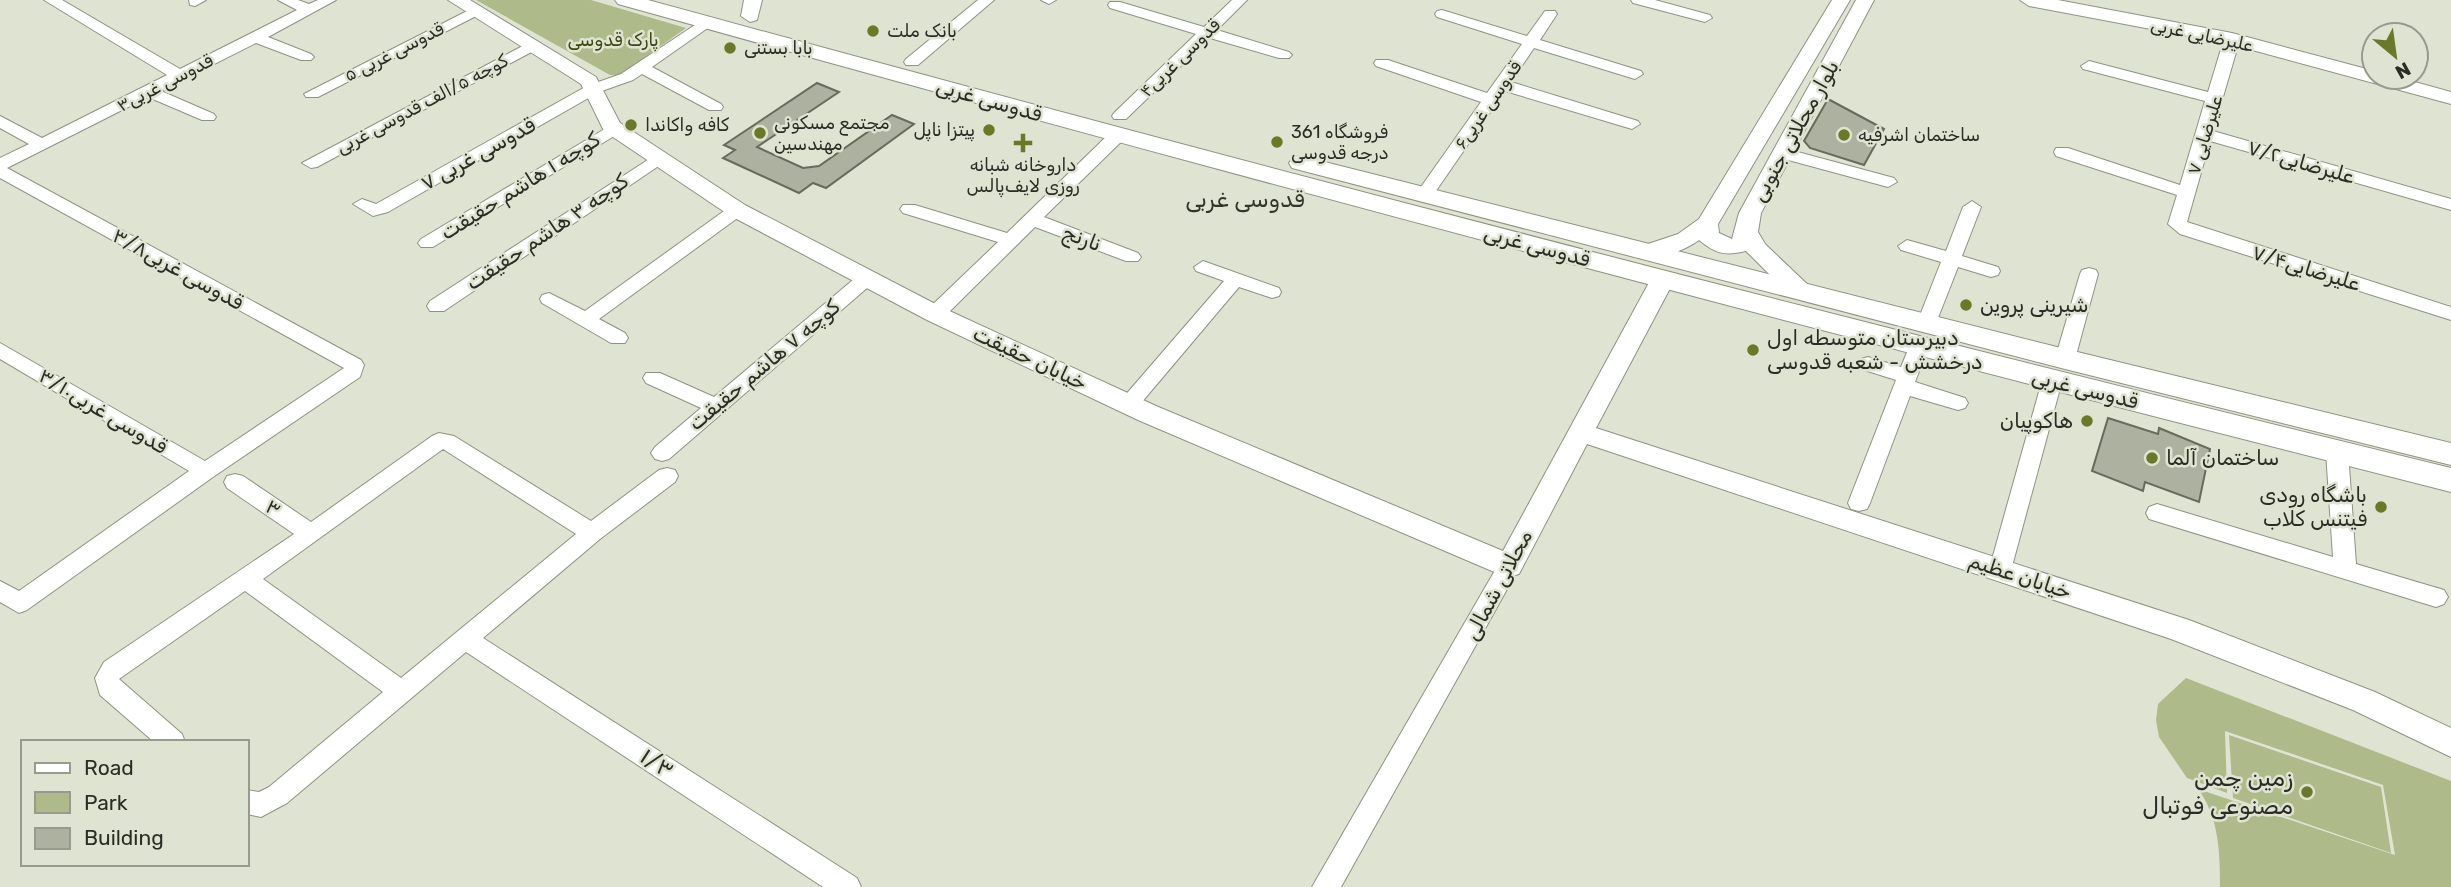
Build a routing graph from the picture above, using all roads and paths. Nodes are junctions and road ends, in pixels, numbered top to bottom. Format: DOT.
graph roads {
  1 [pos="51,0"];
  2 [pos="285,0"];
  3 [pos="329,0"];
  4 [pos="457,0"];
  5 [pos="625,0"];
  6 [pos="689,0"];
  7 [pos="987,0"];
  8 [pos="1240,0"];
  9 [pos="1638,0"];
  10 [pos="1841,0"];
  11 [pos="1865,0"];
  12 [pos="2029,0"];
  13 [pos="1115,5"];
  14 [pos="752,8"];
  15 [pos="310,10"];
  16 [pos="475,11"];
  17 [pos="1442,14"];
  18 [pos="1550,15"];
  19 [pos="1705,18"];
  20 [pos="707,22"];
  21 [pos="1207,33"];
  22 [pos="255,37"];
  23 [pos="2232,39"];
  24 [pos="1531,43"];
  25 [pos="532,46"];
  26 [pos="1284,55"];
  27 [pos="306,57"];
  28 [pos="912,62"];
  29 [pos="1382,63"];
  30 [pos="2089,66"];
  31 [pos="642,68"];
  32 [pos="2360,73"];
  33 [pos="1635,74"];
  34 [pos="179,75"];
  35 [pos="940,78"];
  36 [pos="1503,85"];
  37 [pos="593,89"];
  38 [pos="148,91"];
  39 [pos="2427,91"];
  40 [pos="312,94"];
  41 [pos="2451,96"];
  42 [pos="2216,99"];
  43 [pos="1491,100"];
  44 [pos="715,107"];
  45 [pos="208,117"];
  46 [pos="0,121"];
  47 [pos="1632,124"];
  48 [pos="1119,126"];
  49 [pos="613,129"];
  50 [pos="2204,134"];
  51 [pos="41,144"];
  52 [pos="2062,152"];
  53 [pos="1783,153"];
  54 [pos="657,159"];
  55 [pos="311,163"];
  56 [pos="0,165"];
  57 [pos="1270,166"];
  58 [pos="0,171"];
  59 [pos="1888,182"];
  60 [pos="2187,193"];
  61 [pos="1425,194"];
  62 [pos="362,204"];
  63 [pos="2451,205"];
  64 [pos="1972,207"];
  65 [pos="909,209"];
  66 [pos="737,210"];
  67 [pos="1032,219"];
  68 [pos="1707,224"];
  69 [pos="2180,228"];
  70 [pos="1747,232"];
  71 [pos="1010,240"];
  72 [pos="427,243"];
  73 [pos="1907,246"];
  74 [pos="1647,252"];
  75 [pos="1132,257"];
  76 [pos="1952,259"];
  77 [pos="1203,267"];
  78 [pos="1991,271"];
  79 [pos="2089,274"];
  80 [pos="867,278"];
  81 [pos="1663,278"];
  82 [pos="1235,280"];
  83 [pos="1798,290"];
  84 [pos="1272,292"];
  85 [pos="549,299"];
  86 [pos="437,306"];
  87 [pos="935,314"];
  88 [pos="2451,314"];
  89 [pos="584,320"];
  90 [pos="1923,334"];
  91 [pos="618,338"];
  92 [pos="0,350"];
  93 [pos="1868,364"];
  94 [pos="2059,370"];
  95 [pos="653,378"];
  96 [pos="1905,381"];
  97 [pos="1958,403"];
  98 [pos="1129,404"];
  99 [pos="714,406"];
  100 [pos="1580,432"];
  101 [pos="2337,452"];
  102 [pos="662,453"];
  103 [pos="2451,454"];
  104 [pos="205,471"];
  105 [pos="667,476"];
  106 [pos="2451,480"];
  107 [pos="235,482"];
  108 [pos="1859,503"];
  109 [pos="2157,513"];
  110 [pos="592,533"];
  111 [pos="311,534"];
  112 [pos="1509,566"];
  113 [pos="2345,569"];
  114 [pos="2000,570"];
  115 [pos="246,579"];
  116 [pos="9,596"];
  117 [pos="2436,597"];
  118 [pos="467,639"];
  119 [pos="400,691"];
  120 [pos="171,740"];
  121 [pos="2451,743"];
  122 [pos="248,802"];
  123 [pos="846,887"];
  124 [pos="1326,887"];
  1 -- 34 [label="street"];
  2 -- 15 [label="street"];
  3 -- 15 [label="street, قدوسی غربی۳"];
  4 -- 16 [label="street"];
  5 -- 20 [label="main road, قدوسی غربی"];
  6 -- 14 [label="main road, قدوسی غربی"];
  7 -- 28 [label="street"];
  8 -- 21 [label="street, قدوسی غربی۴"];
  9 -- 19 [label="street"];
  10 -- 68 [label="street, بلوار محلاتی جنوبی"];
  11 -- 53 [label="street, بلوار محلاتی جنوبی"];
  12 -- 23 [label="street, علیرضایی غربی"];
  13 -- 21 [label="street"];
  14 -- 28 [label="main road, قدوسی غربی"];
  15 -- 22 [label="street, قدوسی غربی۳"];
  16 -- 25 [label="street"];
  16 -- 40 [label="street, ۵ قدوسی غربی"];
  17 -- 24 [label="street"];
  18 -- 24 [label="street, قدوسی غربی۶"];
  20 -- 31 [label="street, ۷ قدوسی غربی"];
  20 -- 35 [label="main road, قدوسی غربی"];
  21 -- 26 [label="street"];
  21 -- 48 [label="street, قدوسی غربی۴"];
  22 -- 27 [label="street"];
  22 -- 34 [label="street, قدوسی غربی۳"];
  23 -- 32 [label="street, علیرضایی غربی"];
  23 -- 42 [label="street, ۷ علیرضایی"];
  24 -- 33 [label="street"];
  24 -- 36 [label="street, قدوسی غربی۶"];
  25 -- 37 [label="street"];
  25 -- 55 [label="street, کوچه ۵/الف قدوسی غربی"];
  28 -- 35 [label="main road, قدوسی غربی"];
  29 -- 43 [label="street"];
  30 -- 42 [label="street"];
  31 -- 37 [label="street, ۷ قدوسی غربی"];
  31 -- 44 [label="street"];
  34 -- 38 [label="street, قدوسی غربی۳"];
  35 -- 48 [label="main road, قدوسی غربی"];
  36 -- 43 [label="street, قدوسی غربی۶"];
  36 -- 47 [label="street"];
  37 -- 49 [label="street, خیابان حقیقت"];
  37 -- 62 [label="street, ۷ قدوسی غربی"];
  38 -- 45 [label="street"];
  38 -- 51 [label="street, قدوسی غربی۳"];
  39 -- 41 [label="street, علیرضایی غربی"];
  42 -- 50 [label="street, ۷ علیرضایی"];
  43 -- 61 [label="street, قدوسی غربی۶"];
  46 -- 51 [label="street"];
  48 -- 57 [label="main road, قدوسی غربی"];
  48 -- 67 [label="street, قدوسی غربی۴"];
  49 -- 54 [label="street, خیابان حقیقت"];
  49 -- 72 [label="street, کوچه ۱ هاشم حقیقت"];
  50 -- 60 [label="street, ۷ علیرضایی"];
  50 -- 63 [label="street, علیرضایی۷/۲"];
  51 -- 56 [label="street, قدوسی غربی۳"];
  52 -- 60 [label="street"];
  53 -- 59 [label="street"];
  53 -- 70 [label="street, بلوار محلاتی جنوبی"];
  54 -- 66 [label="street, خیابان حقیقت"];
  54 -- 86 [label="street, کوچه ۳ هاشم حقیقت"];
  57 -- 61 [label="main road, قدوسی غربی"];
  57 -- 81 [label="main road, قدوسی غربی"];
  58 -- 104 [label="street, قدوسی غربی۳/۸"];
  60 -- 69 [label="street, ۷ علیرضایی"];
  61 -- 74 [label="main road, قدوسی غربی"];
  64 -- 76 [label="street"];
  65 -- 71 [label="street"];
  66 -- 80 [label="street, خیابان حقیقت"];
  66 -- 89 [label="street"];
  67 -- 71 [label="street, قدوسی غربی۴"];
  67 -- 75 [label="street, نارنج"];
  68 -- 70 [label="street"];
  68 -- 74 [label="street, بلوار محلاتی جنوبی"];
  69 -- 88 [label="street, علیرضایی۷/۴"];
  70 -- 83 [label="street"];
  71 -- 87 [label="street, قدوسی غربی۴"];
  73 -- 76 [label="street"];
  74 -- 83 [label="main road, قدوسی غربی"];
  76 -- 78 [label="street"];
  76 -- 90 [label="street"];
  77 -- 82 [label="street"];
  79 -- 94 [label="street"];
  80 -- 87 [label="street, خیابان حقیقت"];
  80 -- 99 [label="street, کوچه ۷ هاشم حقیقت"];
  81 -- 90 [label="main road, قدوسی غربی"];
  81 -- 100 [label="street, محلاتی شمالی"];
  82 -- 84 [label="street"];
  82 -- 98 [label="street"];
  83 -- 90 [label="main road, قدوسی غربی"];
  85 -- 89 [label="street"];
  87 -- 98 [label="street, خیابان حقیقت"];
  89 -- 91 [label="street"];
  90 -- 94 [label="main road, قدوسی غربی"];
  90 -- 96 [label="street"];
  92 -- 104 [label="street, قدوسی غربی۳/۱۰"];
  93 -- 96 [label="street"];
  94 -- 101 [label="main road, قدوسی غربی"];
  94 -- 103 [label="main road, قدوسی غربی"];
  94 -- 114 [label="street"];
  95 -- 99 [label="street"];
  96 -- 97 [label="street"];
  96 -- 108 [label="street"];
  98 -- 112 [label="street, خیابان حقیقت"];
  99 -- 102 [label="street, کوچه ۷ هاشم حقیقت"];
  100 -- 112 [label="street, محلاتی شمالی"];
  100 -- 114 [label="street, خیابان عظیم"];
  101 -- 106 [label="main road, قدوسی غربی"];
  101 -- 113 [label="street"];
  104 -- 116 [label="street"];
  105 -- 110 [label="street"];
  107 -- 111 [label="street, ۳"];
  109 -- 113 [label="street"];
  110 -- 111 [label="street"];
  110 -- 118 [label="street"];
  111 -- 115 [label="street"];
  112 -- 124 [label="street, محلاتی شمالی"];
  113 -- 117 [label="street"];
  114 -- 121 [label="street, خیابان عظیم"];
  115 -- 119 [label="street"];
  115 -- 120 [label="street"];
  118 -- 119 [label="street"];
  118 -- 123 [label="street, ۱/۳"];
  119 -- 122 [label="street"];
}
